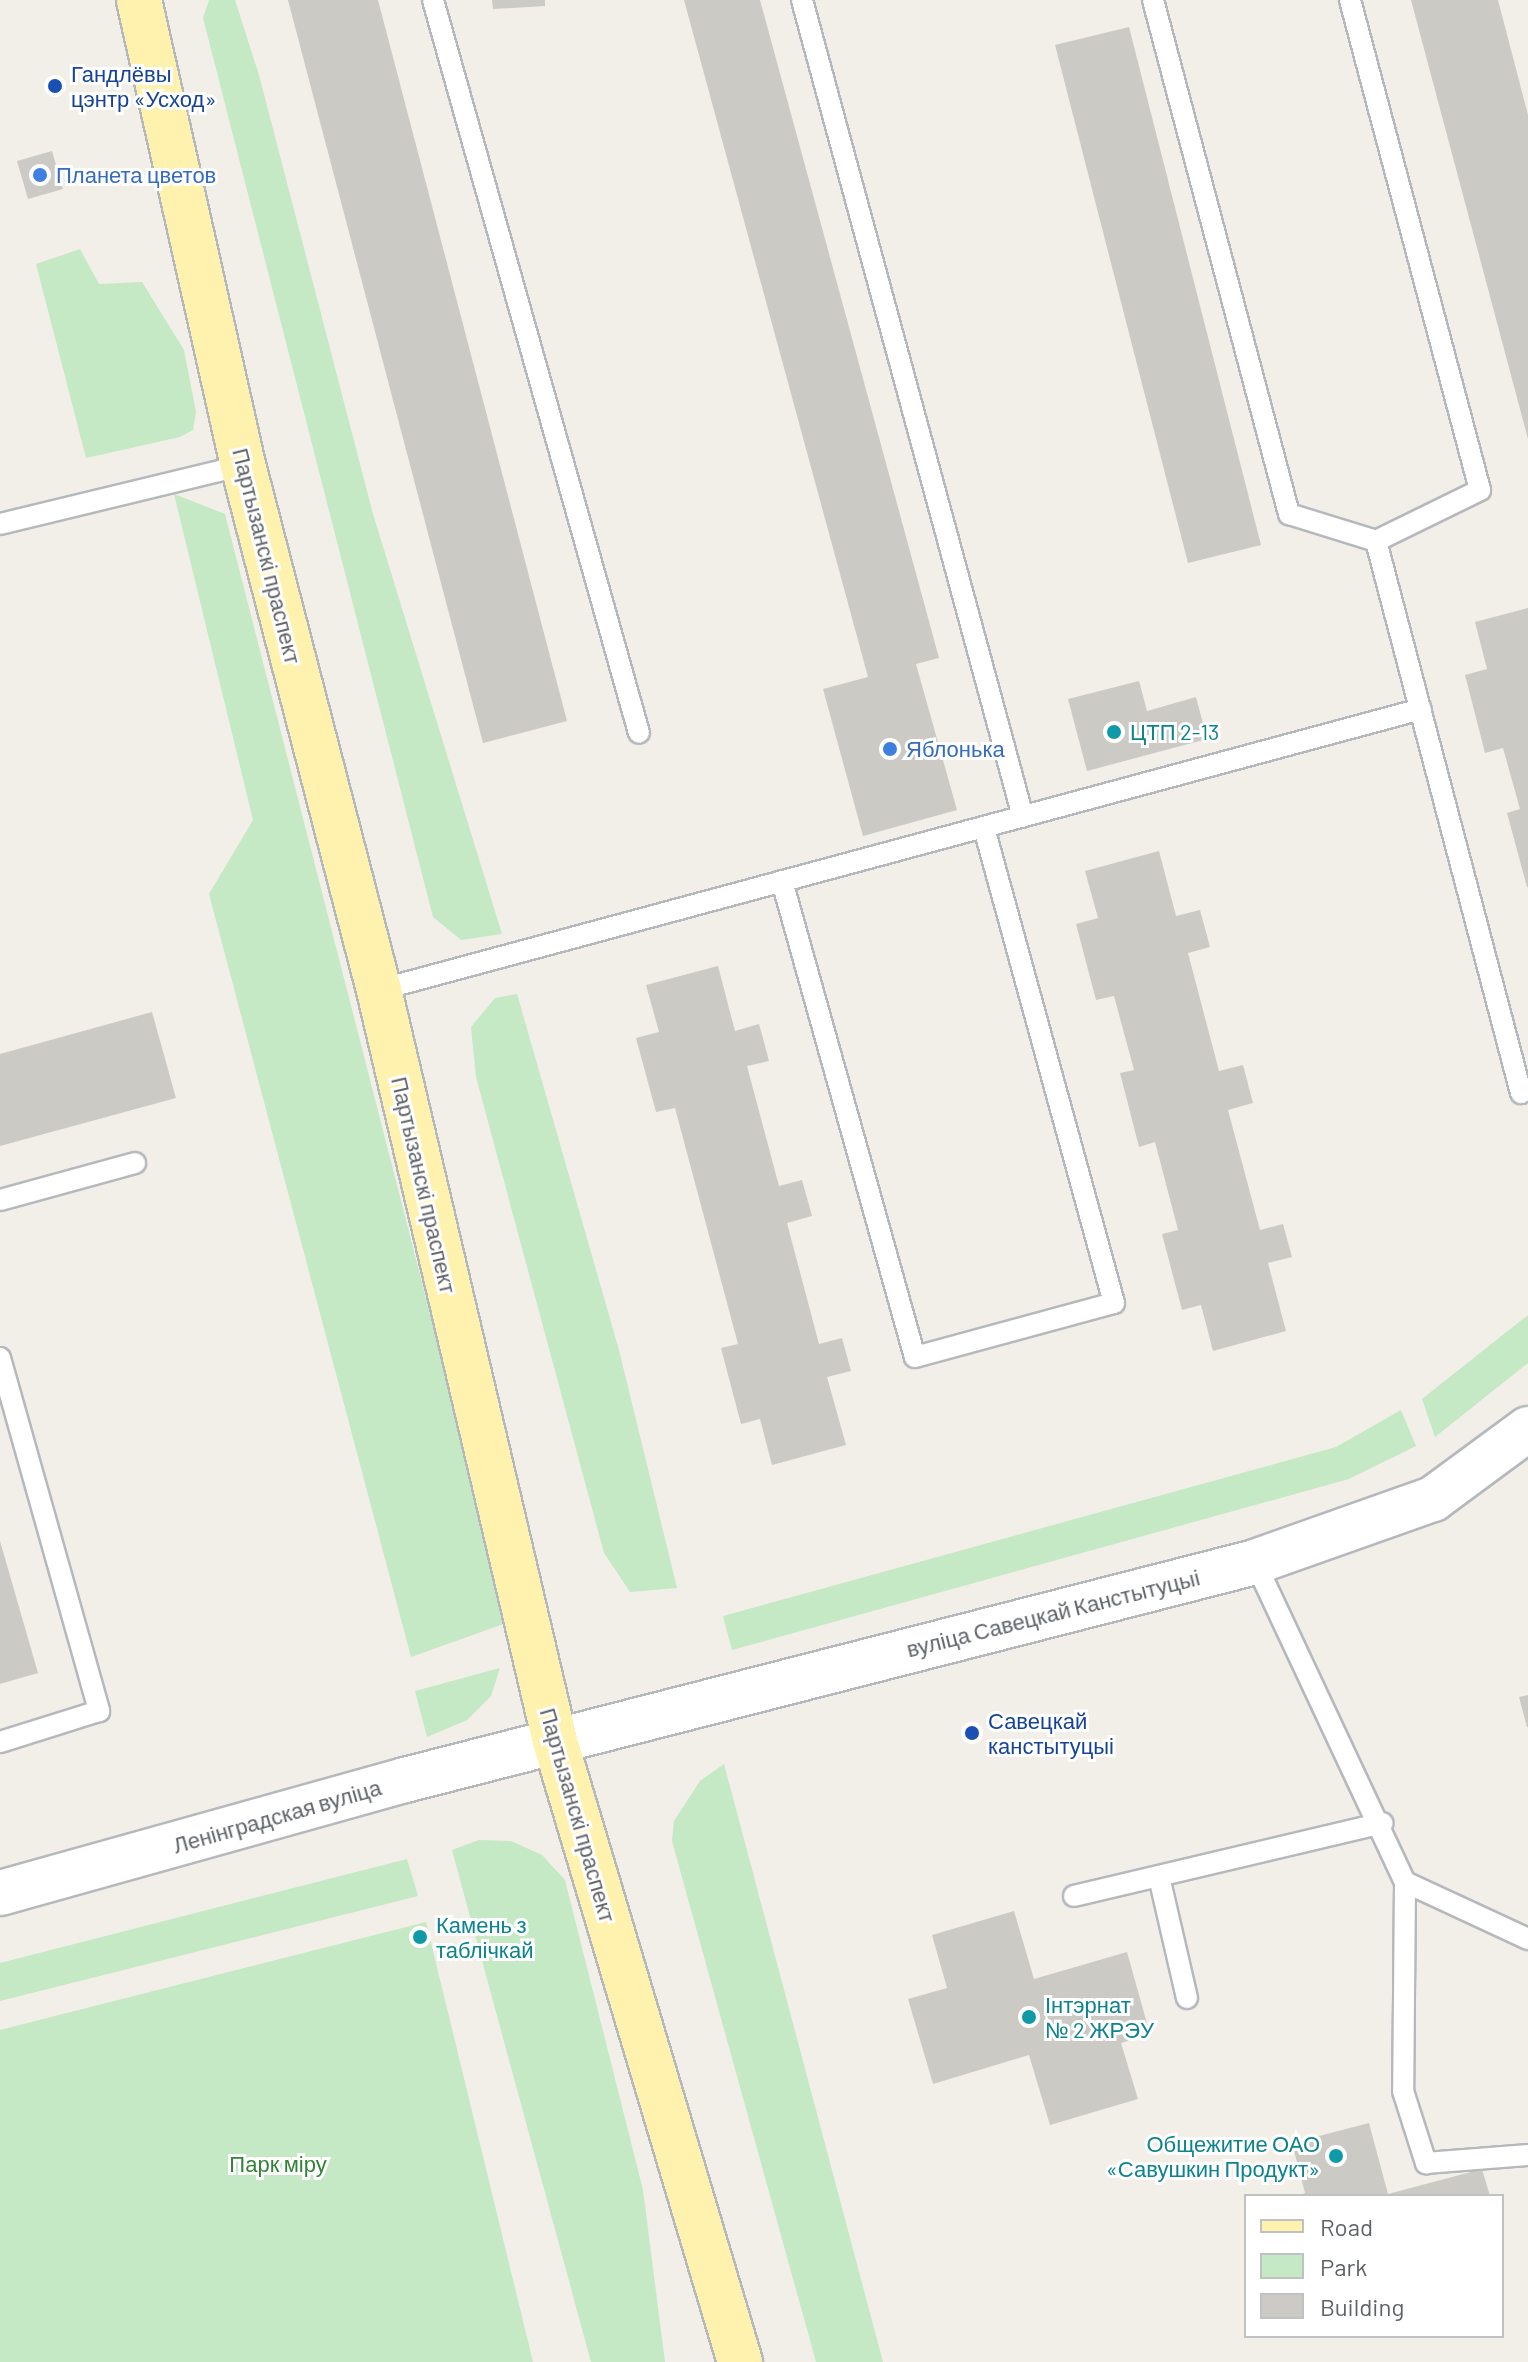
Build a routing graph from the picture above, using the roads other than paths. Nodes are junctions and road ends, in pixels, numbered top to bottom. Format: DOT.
graph roads {
  1 [pos="139,0"];
  2 [pos="433,0"];
  3 [pos="802,0"];
  4 [pos="1153,0"];
  5 [pos="1350,0"];
  6 [pos="243,465"];
  7 [pos="0,524"];
  8 [pos="1376,541"];
  9 [pos="1421,709"];
  10 [pos="639,733"];
  11 [pos="1023,817"];
  12 [pos="984,827"];
  13 [pos="782,881"];
  14 [pos="379,990"];
  15 [pos="1521,1093"];
  16 [pos="135,1163"];
  17 [pos="0,1200"];
  18 [pos="0,1358"];
  19 [pos="1528,1429"];
  20 [pos="1255,1562"];
  21 [pos="555,1741"];
  22 [pos="0,1742"];
  23 [pos="1382,1823"];
  24 [pos="1160,1881"];
  25 [pos="1405,1882"];
  26 [pos="0,1893"];
  27 [pos="1074,1896"];
  28 [pos="1528,1939"];
  29 [pos="1187,1998"];
  30 [pos="1528,2155"];
  31 [pos="740,2362"];
  1 -- 6 [label="main road, Партызанскі праспект"];
  2 -- 10 [label="lane"];
  3 -- 11 [label="lane"];
  4 -- 8 [label="lane"];
  5 -- 8 [label="lane"];
  6 -- 7 [label="lane"];
  6 -- 14 [label="main road, Партызанскі праспект"];
  8 -- 9 [label="lane"];
  9 -- 11 [label="lane"];
  9 -- 15 [label="lane"];
  11 -- 12 [label="lane"];
  12 -- 13 [label="lane"];
  12 -- 13 [label="lane"];
  13 -- 14 [label="lane"];
  14 -- 21 [label="main road, Партызанскі праспект"];
  16 -- 17 [label="lane"];
  18 -- 22 [label="lane"];
  19 -- 20 [label="main road, вуліца Савецкай Канстытуцыі"];
  20 -- 21 [label="main road, вуліца Савецкай Канстытуцыі"];
  20 -- 23 [label="lane"];
  21 -- 26 [label="main road, Ленінградская вуліца"];
  21 -- 31 [label="main road, Партызанскі праспект"];
  23 -- 24 [label="lane"];
  23 -- 25 [label="lane"];
  24 -- 27 [label="lane"];
  24 -- 29 [label="lane"];
  25 -- 28 [label="lane"];
  25 -- 30 [label="lane"];
}
